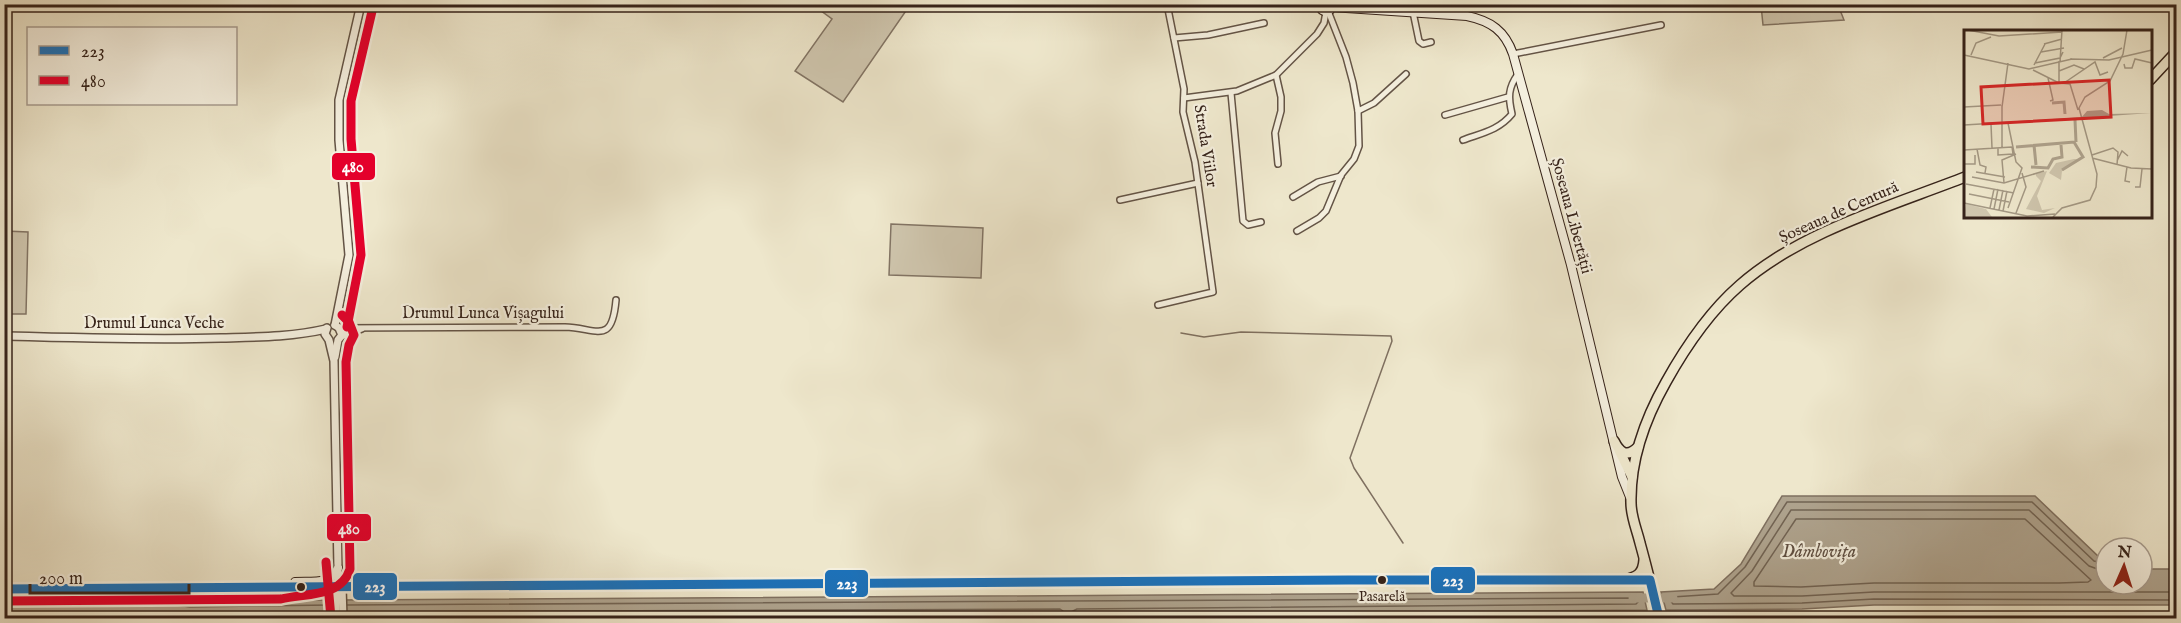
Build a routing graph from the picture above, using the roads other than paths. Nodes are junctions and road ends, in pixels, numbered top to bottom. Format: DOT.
graph roads {
  1 [pos="361,4"];
  2 [pos="1167,4"];
  3 [pos="1402,4"];
  4 [pos="1325,7"];
  5 [pos="1396,12"];
  6 [pos="1413,12"];
  7 [pos="1264,23"];
  8 [pos="1661,25"];
  9 [pos="1174,38"];
  10 [pos="1431,42"];
  11 [pos="2176,52"];
  12 [pos="1513,54"];
  13 [pos="1406,74"];
  14 [pos="1519,74"];
  15 [pos="1275,75"];
  16 [pos="2151,79"];
  17 [pos="1231,93"];
  18 [pos="1508,97"];
  19 [pos="1184,98"];
  20 [pos="1358,111"];
  21 [pos="1446,115"];
  22 [pos="1463,140"];
  23 [pos="1278,164"];
  24 [pos="1341,175"];
  25 [pos="1964,177"];
  26 [pos="1198,183"];
  27 [pos="1293,197"];
  28 [pos="1120,200"];
  29 [pos="1261,222"];
  30 [pos="1297,231"];
  31 [pos="616,300"];
  32 [pos="1158,305"];
  33 [pos="337,326"];
  34 [pos="366,327"];
  35 [pos="326,329"];
  36 [pos="303,334"];
  37 [pos="4,336"];
  38 [pos="328,339"];
  39 [pos="340,339"];
  40 [pos="334,361"];
  41 [pos="1616,446"];
  42 [pos="1638,447"];
  43 [pos="1632,477"];
  44 [pos="1631,498"];
  45 [pos="1644,558"];
  46 [pos="338,568"];
  47 [pos="1624,580"];
  48 [pos="1650,580"];
  49 [pos="280,587"];
  50 [pos="339,588"];
  51 [pos="4,589"];
  52 [pos="1658,614"];
  53 [pos="336,618"];
  54 [pos="342,618"];
  1 -- 33 [label="street"];
  2 -- 9 [label="street, Strada Viilor"];
  3 -- 5 [label="street"];
  4 -- 5 [label="main road, Șoseaua Libertății"];
  4 -- 15 [label="street"];
  4 -- 20 [label="street"];
  5 -- 6 [label="main road, Șoseaua Libertății"];
  6 -- 10 [label="street"];
  6 -- 12 [label="main road, Șoseaua Libertății"];
  7 -- 9 [label="street"];
  8 -- 12 [label="street"];
  9 -- 19 [label="street, Strada Viilor"];
  11 -- 16 [label="main road"];
  12 -- 14 [label="main road, Șoseaua Libertății"];
  13 -- 20 [label="street"];
  14 -- 18 [label="street"];
  14 -- 41 [label="main road, Șoseaua Libertății"];
  15 -- 17 [label="street"];
  15 -- 23 [label="street"];
  17 -- 19 [label="street"];
  17 -- 29 [label="street"];
  18 -- 21 [label="street"];
  18 -- 22 [label="street"];
  19 -- 26 [label="street, Strada Viilor"];
  20 -- 24 [label="street"];
  24 -- 27 [label="street"];
  24 -- 30 [label="street"];
  25 -- 42 [label="main road, Șoseaua de Centură"];
  26 -- 28 [label="street"];
  26 -- 32 [label="street, Strada Viilor"];
  31 -- 34 [label="street, Drumul Lunca Vișagului"];
  33 -- 34 [label="street, Drumul Lunca Vișagului"];
  33 -- 35 [label="street, Drumul Lunca Veche"];
  33 -- 39 [label="street"];
  34 -- 39 [label="street, Drumul Lunca Vișagului"];
  35 -- 36 [label="street, Drumul Lunca Veche"];
  35 -- 38 [label="street"];
  36 -- 37 [label="street, Drumul Lunca Veche"];
  36 -- 38 [label="street, Drumul Lunca Veche"];
  38 -- 39 [label="street, Drumul Lunca Veche"];
  38 -- 40 [label="street"];
  39 -- 40 [label="street"];
  40 -- 46 [label="street"];
  41 -- 42 [label="main road"];
  41 -- 43 [label="main road"];
  41 -- 44 [label="main road, Șoseaua Libertății"];
  42 -- 43 [label="main road, Șoseaua de Centură"];
  43 -- 44 [label="main road, Șoseaua de Centură"];
  44 -- 45 [label="main road, Șoseaua de Centură"];
  45 -- 47 [label="main road"];
  45 -- 48 [label="main road, Șoseaua de Centură"];
  46 -- 49 [label="main road"];
  46 -- 50 [label="street"];
  47 -- 48 [label="main road"];
  47 -- 50 [label="main road"];
  48 -- 52 [label="main road, Șoseaua de Centură"];
  49 -- 50 [label="main road"];
  49 -- 51 [label="main road"];
  50 -- 53 [label="street"];
  50 -- 54 [label="street"];
}
